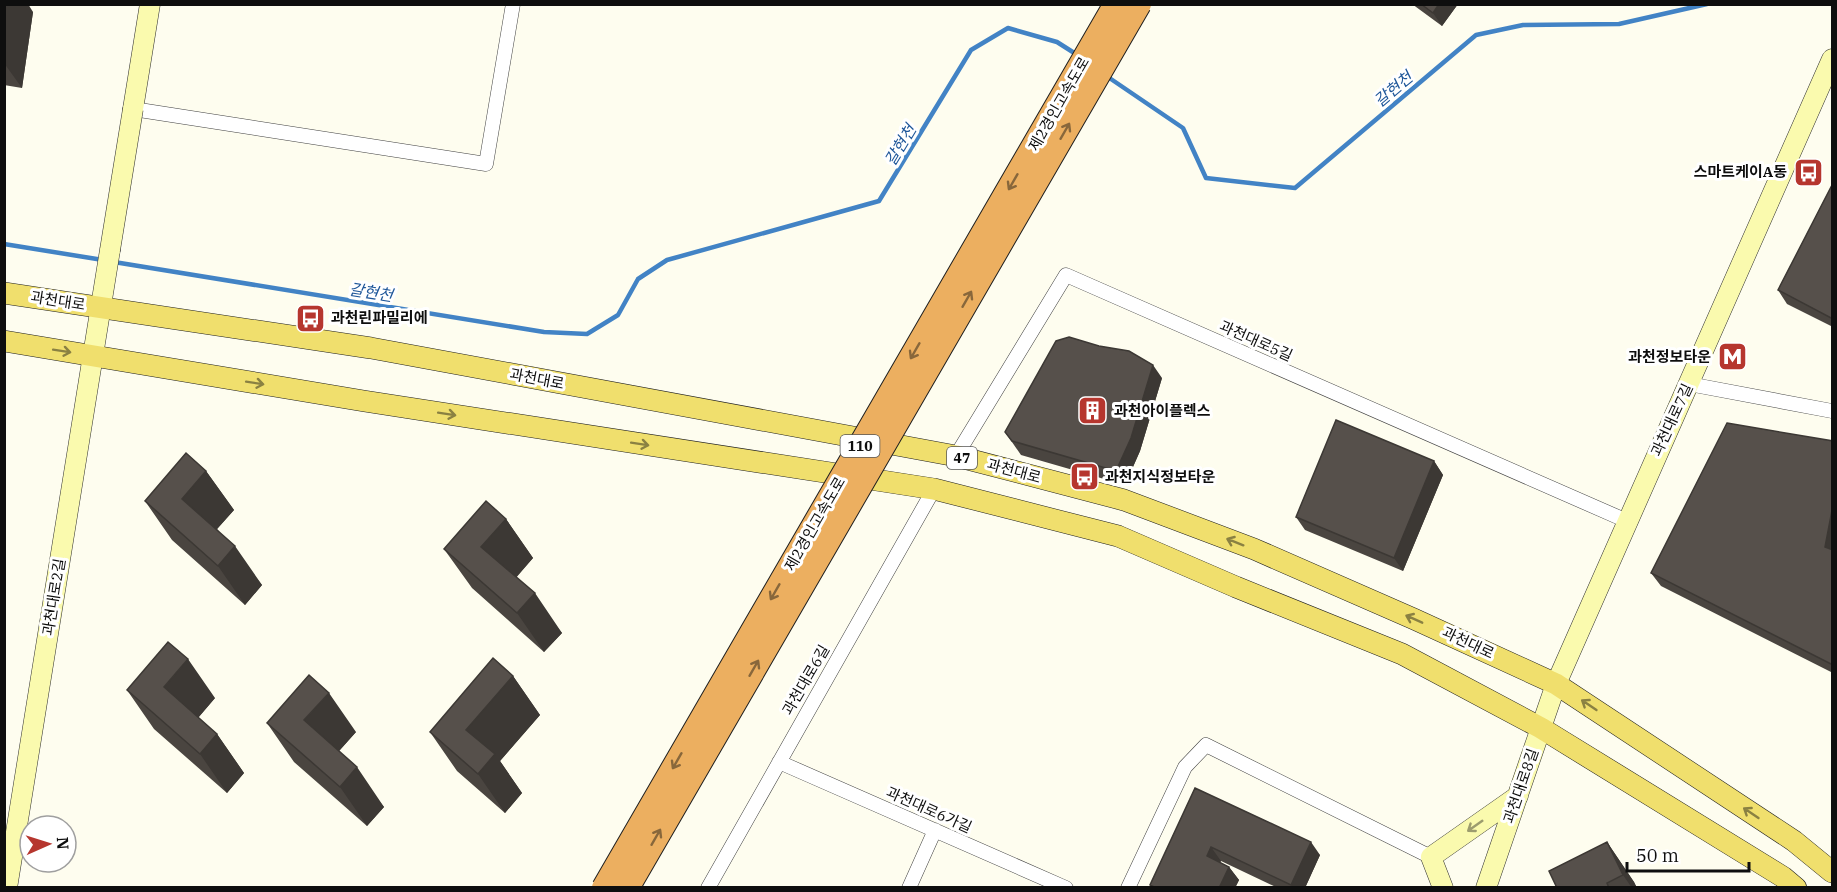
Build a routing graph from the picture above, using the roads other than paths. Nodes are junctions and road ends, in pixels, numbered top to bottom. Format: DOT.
graph roads {
  1 [pos="150,4"];
  2 [pos="513,4"];
  3 [pos="1116,4"];
  4 [pos="1139,4"];
  5 [pos="1833,59"];
  6 [pos="133,109"];
  7 [pos="4,293"];
  8 [pos="101,307"];
  9 [pos="4,341"];
  10 [pos="92,356"];
  11 [pos="1689,384"];
  12 [pos="1833,411"];
  13 [pos="956,456"];
  14 [pos="934,489"];
  15 [pos="1627,521"];
  16 [pos="1556,684"];
  17 [pos="1541,728"];
  18 [pos="779,762"];
  19 [pos="1518,796"];
  20 [pos="935,830"];
  21 [pos="1431,857"];
  22 [pos="1833,872"];
  23 [pos="7,888"];
  24 [pos="603,888"];
  25 [pos="627,888"];
  26 [pos="708,888"];
  27 [pos="909,888"];
  28 [pos="1066,888"];
  29 [pos="1128,888"];
  30 [pos="1443,888"];
  31 [pos="1486,888"];
  32 [pos="1796,888"];
  1 -- 6 [label="street, 과천대로2길"];
  2 -- 6 [label="street"];
  3 -- 24 [label="highway, 제2경인고속도로 / 110, one-way, bridge"];
  25 -- 4 [label="highway, 제2경인고속도로 / 110, one-way, bridge"];
  5 -- 11 [label="street, 과천대로7길"];
  6 -- 8 [label="street, 과천대로2길, bridge"];
  7 -- 8 [label="main road, 과천대로 / 47"];
  8 -- 10 [label="street, 과천대로2길"];
  8 -- 13 [label="main road, 과천대로 / 47"];
  9 -- 10 [label="main road, one-way"];
  10 -- 14 [label="main road, one-way"];
  10 -- 23 [label="street, 과천대로2길"];
  11 -- 12 [label="street"];
  11 -- 15 [label="street, 과천대로7길"];
  13 -- 15 [label="street, 과천대로5길"];
  16 -- 13 [label="main road, 과천대로 / 47, one-way"];
  14 -- 17 [label="main road"];
  14 -- 18 [label="street, 과천대로6길"];
  15 -- 16 [label="street, 과천대로7길"];
  16 -- 17 [label="street, 과천대로8길"];
  22 -- 16 [label="main road, 과천대로 / 47, one-way"];
  17 -- 19 [label="street, 과천대로8길"];
  17 -- 32 [label="main road"];
  18 -- 20 [label="street, 과천대로6가길"];
  18 -- 26 [label="street, 과천대로6길"];
  19 -- 21 [label="street, one-way"];
  19 -- 31 [label="street, 과천대로8길"];
  20 -- 27 [label="street"];
  20 -- 28 [label="street, 과천대로6가길"];
  21 -- 29 [label="street"];
  21 -- 30 [label="street"];
}
